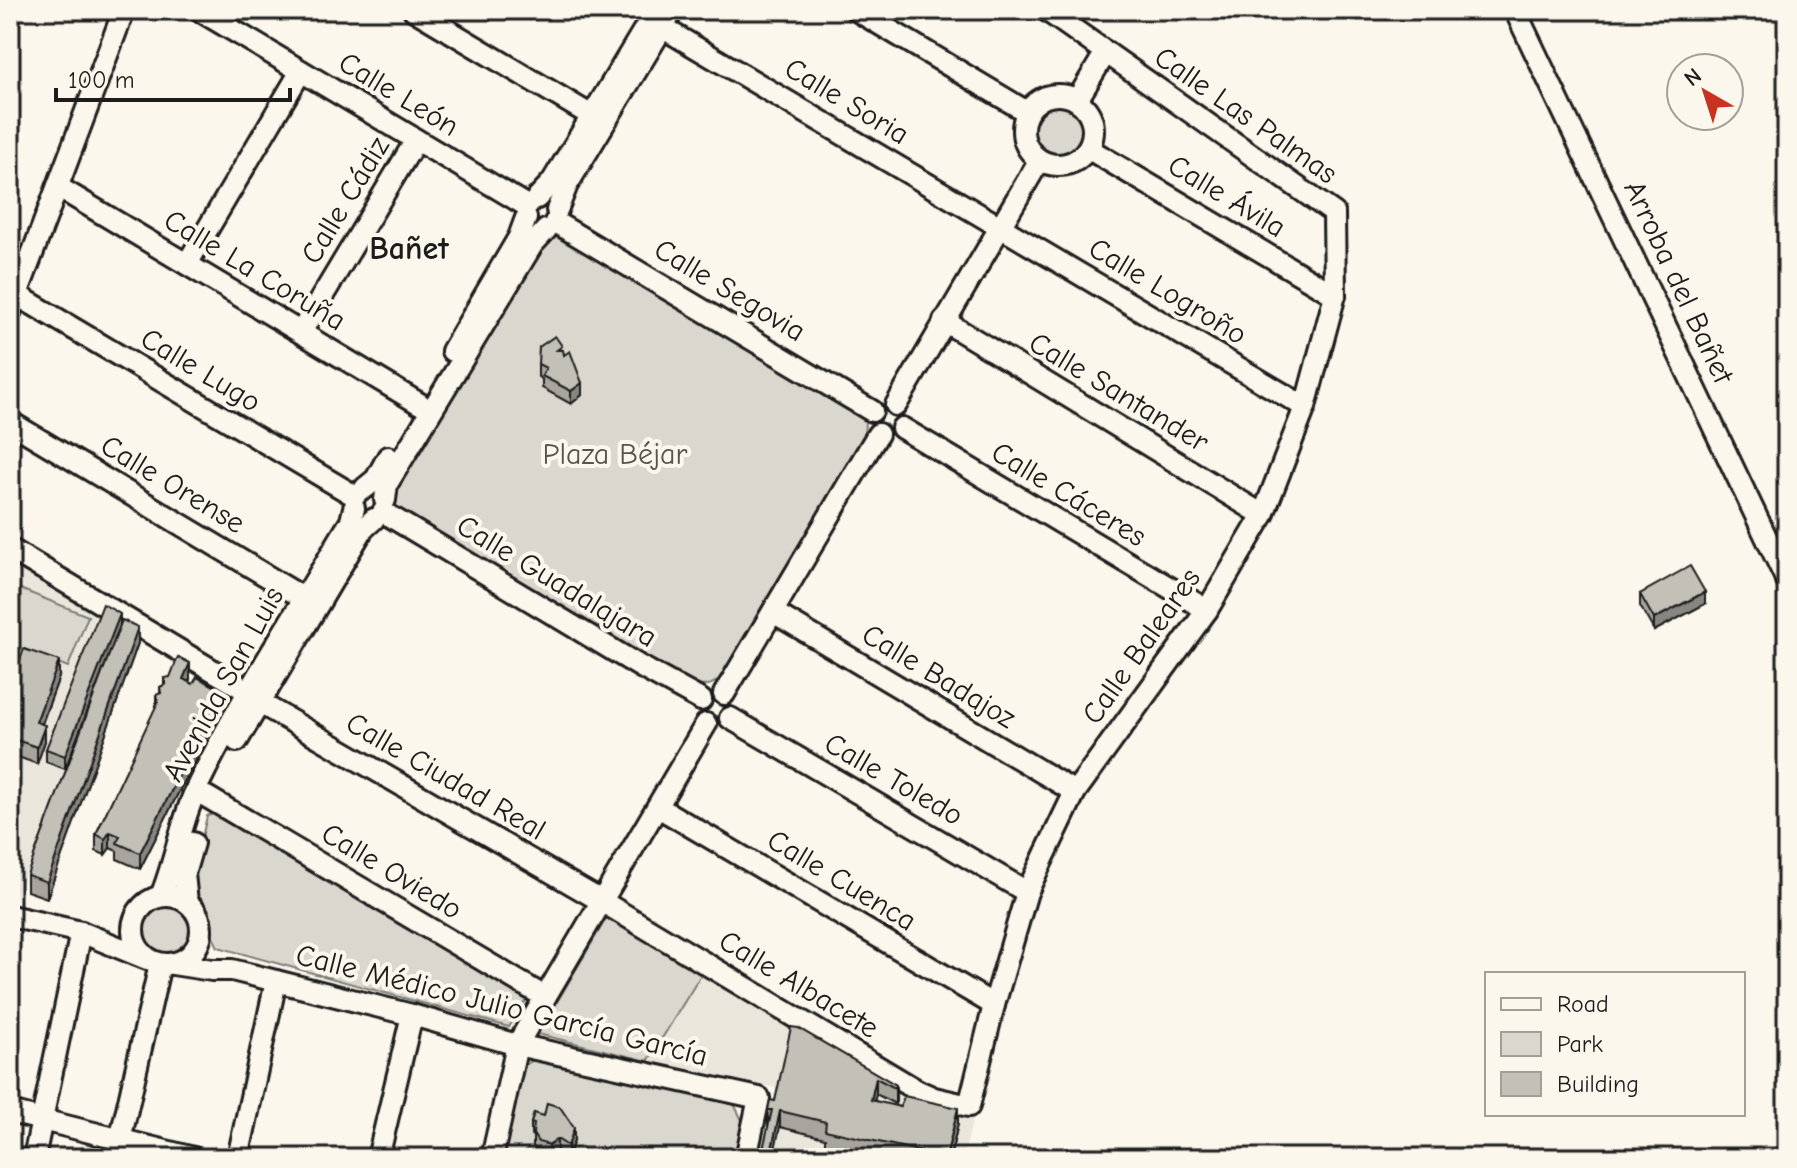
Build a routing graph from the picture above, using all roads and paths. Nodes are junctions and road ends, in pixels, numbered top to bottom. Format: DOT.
graph roads {
  1 [pos="124,10"];
  2 [pos="199,10"];
  3 [pos="414,10"];
  4 [pos="856,10"];
  5 [pos="1046,10"];
  6 [pos="1515,10"];
  7 [pos="655,15"];
  8 [pos="1106,52"];
  9 [pos="301,71"];
  10 [pos="1077,100"];
  11 [pos="1027,112"];
  12 [pos="592,116"];
  13 [pos="416,140"];
  14 [pos="1089,149"];
  15 [pos="1039,161"];
  16 [pos="58,187"];
  17 [pos="530,208"];
  18 [pos="1334,213"];
  19 [pos="553,220"];
  20 [pos="1000,226"];
  21 [pos="187,264"];
  22 [pos="1335,295"];
  23 [pos="13,304"];
  24 [pos="944,321"];
  25 [pos="301,332"];
  26 [pos="420,404"];
  27 [pos="896,405"];
  28 [pos="1305,407"];
  29 [pos="872,411"];
  30 [pos="10,422"];
  31 [pos="902,428"];
  32 [pos="878,434"];
  33 [pos="358,498"];
  34 [pos="381,510"];
  35 [pos="1263,515"];
  36 [pos="10,549"];
  37 [pos="1787,581"];
  38 [pos="305,599"];
  39 [pos="1207,610"];
  40 [pos="773,612"];
  41 [pos="724,694"];
  42 [pos="254,698"];
  43 [pos="701,700"];
  44 [pos="730,718"];
  45 [pos="706,724"];
  46 [pos="1075,792"];
  47 [pos="207,797"];
  48 [pos="658,807"];
  49 [pos="1027,892"];
  50 [pos="161,896"];
  51 [pos="187,902"];
  52 [pos="603,902"];
  53 [pos="10,916"];
  54 [pos="133,923"];
  55 [pos="88,935"];
  56 [pos="201,937"];
  57 [pos="160,962"];
  58 [pos="232,970"];
  59 [pos="276,981"];
  60 [pos="545,997"];
  61 [pos="994,1005"];
  62 [pos="412,1015"];
  63 [pos="517,1045"];
  64 [pos="969,1106"];
  65 [pos="10,1112"];
  66 [pos="42,1120"];
  67 [pos="118,1149"];
  68 [pos="34,1158"];
  69 [pos="194,1158"];
  70 [pos="238,1158"];
  71 [pos="378,1158"];
  72 [pos="492,1158"];
  73 [pos="746,1158"];
  1 -- 16 [label="street"];
  2 -- 9 [label="street, Calle León"];
  3 -- 12 [label="street"];
  4 -- 11 [label="street"];
  5 -- 8 [label="street, Calle Las Palmas"];
  6 -- 37 [label="street, Arroba del Bañet"];
  7 -- 12 [label="street, Avenida San Luis"];
  7 -- 19 [label="street, Avenida San Luis"];
  7 -- 20 [label="street, Calle Soria"];
  8 -- 10 [label="street"];
  8 -- 18 [label="street, Calle Las Palmas"];
  9 -- 13 [label="street, Calle León"];
  9 -- 21 [label="street"];
  10 -- 11 [label="street"];
  10 -- 14 [label="street"];
  11 -- 15 [label="street"];
  12 -- 17 [label="street, Avenida San Luis"];
  13 -- 17 [label="street, Calle León"];
  13 -- 25 [label="street, Calle Cádiz"];
  14 -- 15 [label="street"];
  14 -- 22 [label="street, Calle Ávila"];
  15 -- 20 [label="street"];
  16 -- 21 [label="street, Calle La Coruña"];
  16 -- 23 [label="street"];
  17 -- 19 [label="street"];
  17 -- 19 [label="street"];
  17 -- 26 [label="street, Avenida San Luis"];
  18 -- 22 [label="street, Calle Baleares"];
  19 -- 29 [label="street, Calle Segovia"];
  19 -- 34 [label="street, Avenida San Luis"];
  20 -- 24 [label="street"];
  20 -- 28 [label="street, Calle Logroño"];
  21 -- 25 [label="street, Calle La Coruña"];
  22 -- 28 [label="street, Calle Baleares"];
  23 -- 33 [label="street, Calle Lugo"];
  24 -- 27 [label="street"];
  24 -- 35 [label="street, Calle Santander"];
  25 -- 26 [label="street, Calle La Coruña"];
  26 -- 33 [label="street, Avenida San Luis"];
  27 -- 29 [label="street"];
  27 -- 31 [label="street"];
  28 -- 35 [label="street, Calle Baleares"];
  29 -- 32 [label="street"];
  30 -- 38 [label="street, Calle Orense"];
  31 -- 32 [label="street"];
  31 -- 39 [label="street, Calle Cáceres"];
  32 -- 40 [label="street"];
  33 -- 34 [label="street"];
  33 -- 34 [label="street"];
  33 -- 38 [label="street, Avenida San Luis"];
  34 -- 42 [label="street, Avenida San Luis"];
  34 -- 43 [label="street, Calle Guadalajara"];
  35 -- 39 [label="street, Calle Baleares"];
  36 -- 42 [label="street, Calle Ciudad Real"];
  38 -- 42 [label="street, Avenida San Luis"];
  39 -- 46 [label="street, Calle Baleares"];
  40 -- 41 [label="street"];
  40 -- 46 [label="street, Calle Badajoz"];
  41 -- 43 [label="street"];
  41 -- 44 [label="street"];
  42 -- 47 [label="street, Avenida San Luis"];
  42 -- 50 [label="street, Avenida San Luis"];
  42 -- 52 [label="street, Calle Ciudad Real"];
  43 -- 45 [label="street"];
  44 -- 45 [label="street"];
  44 -- 49 [label="street, Calle Toledo"];
  45 -- 48 [label="street"];
  46 -- 49 [label="street, Calle Baleares"];
  47 -- 51 [label="street, Avenida San Luis"];
  47 -- 60 [label="street, Calle Oviedo"];
  48 -- 52 [label="street"];
  48 -- 61 [label="street, Calle Cuenca"];
  49 -- 61 [label="street, Calle Baleares"];
  50 -- 51 [label="street"];
  50 -- 54 [label="street"];
  51 -- 56 [label="street"];
  52 -- 60 [label="street"];
  52 -- 64 [label="street, Calle Albacete"];
  53 -- 55 [label="street, Calle Médico Julio García García"];
  54 -- 55 [label="street"];
  54 -- 57 [label="street"];
  55 -- 57 [label="street, Calle Médico Julio García García"];
  55 -- 66 [label="street"];
  56 -- 57 [label="street"];
  56 -- 58 [label="street, Calle Médico Julio García García"];
  57 -- 58 [label="street, Calle Médico Julio García García"];
  57 -- 67 [label="street"];
  58 -- 59 [label="street, Calle Médico Julio García García"];
  59 -- 62 [label="street, Calle Médico Julio García García"];
  59 -- 70 [label="street"];
  60 -- 63 [label="street"];
  61 -- 64 [label="street, Calle Baleares"];
  62 -- 63 [label="street, Calle Médico Julio García García"];
  62 -- 71 [label="street"];
  63 -- 72 [label="street"];
  63 -- 73 [label="street, Calle Médico Julio García García"];
  65 -- 66 [label="street"];
  66 -- 67 [label="street"];
  66 -- 68 [label="street"];
  67 -- 69 [label="street"];
}
